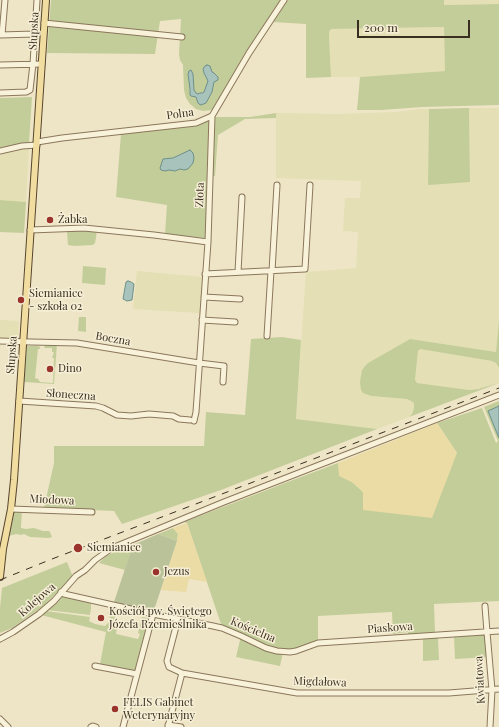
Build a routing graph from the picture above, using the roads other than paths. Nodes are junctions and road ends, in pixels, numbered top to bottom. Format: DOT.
graph roads {
  1 [pos="5,0"];
  2 [pos="37,0"];
  3 [pos="46,0"];
  4 [pos="284,0"];
  5 [pos="44,23"];
  6 [pos="35,34"];
  7 [pos="1,35"];
  8 [pos="182,37"];
  9 [pos="33,64"];
  10 [pos="42,64"];
  11 [pos="0,65"];
  12 [pos="0,93"];
  13 [pos="212,116"];
  14 [pos="37,143"];
  15 [pos="0,151"];
  16 [pos="277,185"];
  17 [pos="310,185"];
  18 [pos="242,197"];
  19 [pos="30,230"];
  20 [pos="208,242"];
  21 [pos="271,271"];
  22 [pos="238,272"];
  23 [pos="205,274"];
  24 [pos="204,297"];
  25 [pos="240,299"];
  26 [pos="202,320"];
  27 [pos="235,322"];
  28 [pos="267,336"];
  29 [pos="0,341"];
  30 [pos="23,342"];
  31 [pos="199,364"];
  32 [pos="223,382"];
  33 [pos="499,395"];
  34 [pos="19,401"];
  35 [pos="192,420"];
  36 [pos="11,509"];
  37 [pos="92,512"];
  38 [pos="3,536"];
  39 [pos="0,576"];
  40 [pos="61,592"];
  41 [pos="485,606"];
  42 [pos="152,614"];
  43 [pos="178,619"];
  44 [pos="499,631"];
  45 [pos="486,632"];
  46 [pos="0,639"];
  47 [pos="296,651"];
  48 [pos="95,666"];
  49 [pos="182,673"];
  50 [pos="137,674"];
  51 [pos="499,689"];
  52 [pos="492,690"];
  53 [pos="0,719"];
  54 [pos="168,726"];
  55 [pos="8,727"];
  56 [pos="91,727"];
  57 [pos="96,727"];
  58 [pos="123,727"];
  59 [pos="181,727"];
  60 [pos="490,727"];
  1 -- 7 [label="street"];
  2 -- 6 [label="street, Słupska"];
  3 -- 5 [label="main road, Słupska"];
  4 -- 13 [label="street"];
  5 -- 8 [label="street"];
  5 -- 10 [label="main road, Słupska"];
  6 -- 7 [label="street"];
  6 -- 9 [label="street, Słupska"];
  9 -- 10 [label="street"];
  9 -- 11 [label="street"];
  9 -- 12 [label="street, Słupska"];
  10 -- 14 [label="main road, Słupska"];
  13 -- 14 [label="street, Polna"];
  13 -- 20 [label="street, Złota"];
  14 -- 15 [label="street, Polna"];
  14 -- 19 [label="main road, Słupska"];
  16 -- 21 [label="street"];
  17 -- 21 [label="street"];
  18 -- 22 [label="street"];
  19 -- 20 [label="street"];
  19 -- 30 [label="main road, Słupska"];
  20 -- 23 [label="street, Złota"];
  21 -- 22 [label="street"];
  21 -- 28 [label="street"];
  22 -- 23 [label="street"];
  23 -- 24 [label="street, Złota"];
  24 -- 25 [label="street"];
  24 -- 26 [label="street, Złota"];
  26 -- 27 [label="street"];
  26 -- 31 [label="street, Złota"];
  29 -- 30 [label="street, Boczna"];
  30 -- 31 [label="street, Boczna"];
  30 -- 34 [label="main road, Słupska"];
  31 -- 32 [label="street, Boczna"];
  31 -- 35 [label="street, Złota"];
  33 -- 40 [label="street, Kolejowa"];
  34 -- 35 [label="street, Słoneczna"];
  34 -- 36 [label="main road, Słupska"];
  36 -- 37 [label="street, Miodowa"];
  36 -- 38 [label="main road, Słupska"];
  38 -- 39 [label="main road, Słupska"];
  40 -- 42 [label="street, Kościelna"];
  40 -- 46 [label="street, Kolejowa"];
  41 -- 45 [label="street"];
  42 -- 43 [label="street, Kościelna"];
  42 -- 50 [label="street"];
  43 -- 47 [label="street, Kościelna"];
  43 -- 49 [label="street, Migdałowa"];
  44 -- 45 [label="street, Piaskowa"];
  45 -- 47 [label="street, Piaskowa"];
  45 -- 52 [label="street, Kwiatowa"];
  48 -- 50 [label="street"];
  49 -- 52 [label="street, Migdałowa"];
  49 -- 54 [label="street"];
  50 -- 58 [label="street"];
  51 -- 52 [label="street, Migdałowa"];
  52 -- 60 [label="street, Kwiatowa"];
  53 -- 55 [label="street"];
  54 -- 59 [label="street"];
  56 -- 57 [label="street"];
}
